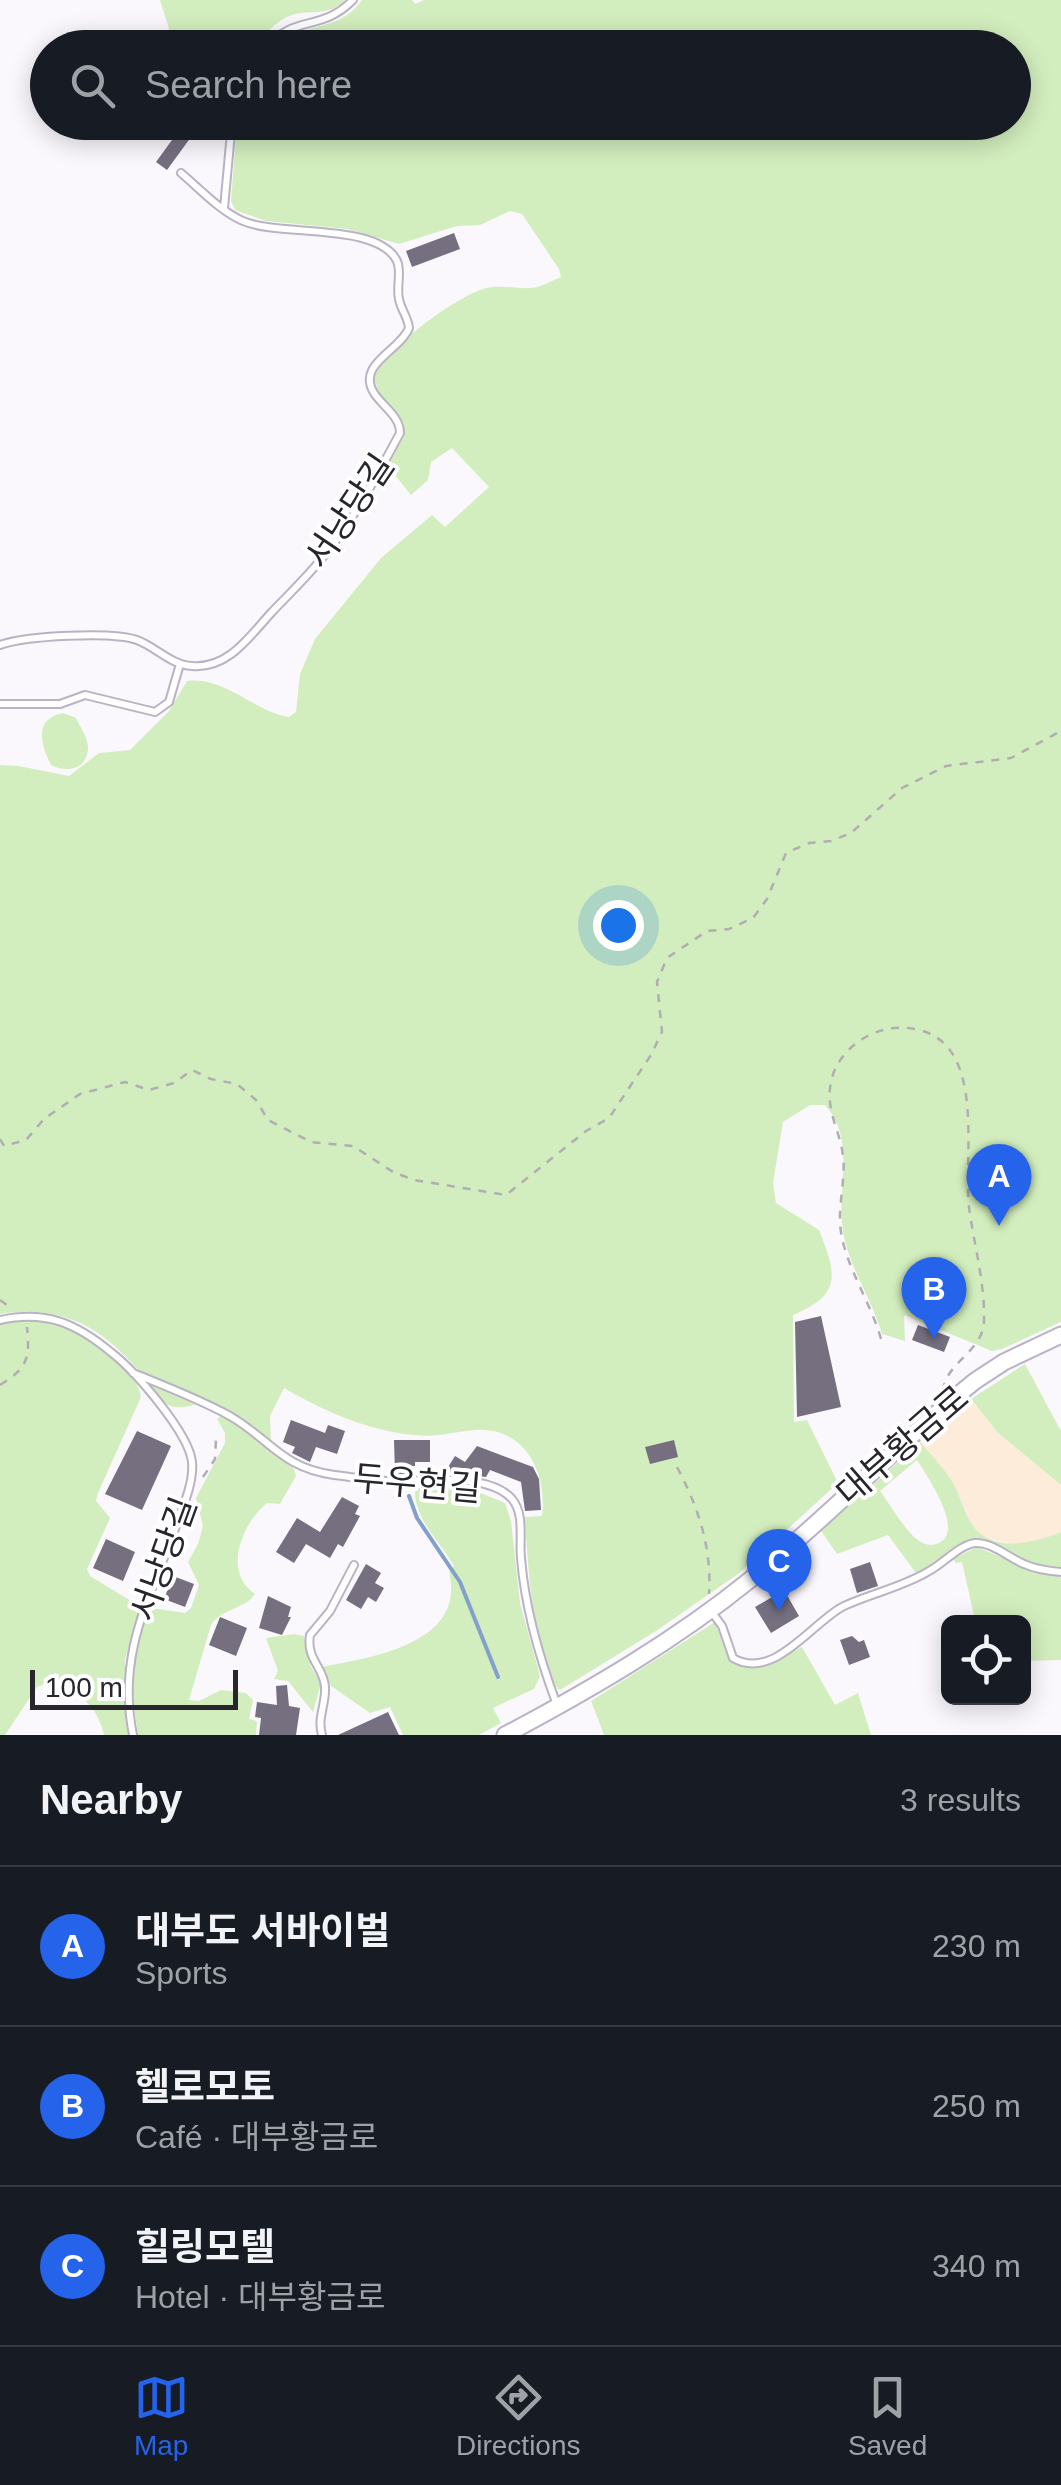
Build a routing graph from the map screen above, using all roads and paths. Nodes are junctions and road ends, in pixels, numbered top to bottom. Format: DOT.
graph roads {
  1 [pos="353,0"];
  2 [pos="285,30"];
  3 [pos="230,140"];
  4 [pos="182,173"];
  5 [pos="224,209"];
  6 [pos="0,645"];
  7 [pos="180,664"];
  8 [pos="0,704"];
  9 [pos="1061,731"];
  10 [pos="0,1139"];
  11 [pos="0,1300"];
  12 [pos="0,1320"];
  13 [pos="14,1322"];
  14 [pos="1061,1335"];
  15 [pos="881,1339"];
  16 [pos="133,1372"];
  17 [pos="0,1385"];
  18 [pos="943,1395"];
  19 [pos="216,1439"];
  20 [pos="677,1466"];
  21 [pos="202,1478"];
  22 [pos="354,1565"];
  23 [pos="1061,1572"];
  24 [pos="709,1605"];
  25 [pos="558,1706"];
  26 [pos="133,1735"];
  27 [pos="322,1735"];
  28 [pos="505,1735"];
  1 -- 2 [label="lane"];
  3 -- 5 [label="lane"];
  4 -- 5 [label="lane, 서낭당길"];
  5 -- 7 [label="lane, 서낭당길"];
  6 -- 7 [label="lane"];
  7 -- 8 [label="lane"];
  9 -- 10 [label="path"];
  11 -- 13 [label="path"];
  12 -- 13 [label="lane, 서낭당길"];
  13 -- 16 [label="lane, 서낭당길"];
  13 -- 17 [label="path"];
  14 -- 24 [label="main road, 대부황금로"];
  15 -- 18 [label="path"];
  16 -- 25 [label="lane, 두우현길"];
  16 -- 26 [label="lane, 서낭당길"];
  19 -- 21 [label="path"];
  20 -- 24 [label="path"];
  22 -- 27 [label="lane"];
  23 -- 24 [label="lane"];
  24 -- 25 [label="main road, 대부황금로"];
  25 -- 28 [label="main road, 대부황금로"];
}
